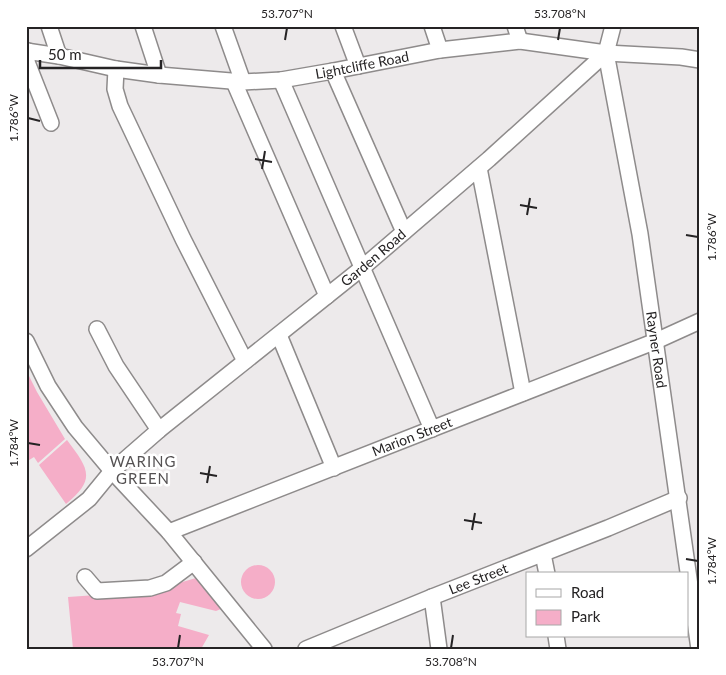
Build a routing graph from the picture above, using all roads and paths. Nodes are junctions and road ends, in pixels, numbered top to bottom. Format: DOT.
graph roads {
  1 [pos="49,26"];
  2 [pos="143,26"];
  3 [pos="223,26"];
  4 [pos="343,26"];
  5 [pos="432,26"];
  6 [pos="613,26"];
  7 [pos="518,34"];
  8 [pos="440,50"];
  9 [pos="27,51"];
  10 [pos="606,53"];
  11 [pos="59,56"];
  12 [pos="700,60"];
  13 [pos="358,66"];
  14 [pos="116,69"];
  15 [pos="333,71"];
  16 [pos="158,75"];
  17 [pos="281,80"];
  18 [pos="238,82"];
  19 [pos="51,123"];
  20 [pos="479,168"];
  21 [pos="404,232"];
  22 [pos="362,268"];
  23 [pos="327,296"];
  24 [pos="700,321"];
  25 [pos="97,329"];
  26 [pos="279,335"];
  27 [pos="656,341"];
  28 [pos="26,342"];
  29 [pos="245,361"];
  30 [pos="524,393"];
  31 [pos="432,429"];
  32 [pos="159,430"];
  33 [pos="334,468"];
  34 [pos="112,471"];
  35 [pos="678,498"];
  36 [pos="170,532"];
  37 [pos="26,549"];
  38 [pos="544,554"];
  39 [pos="194,562"];
  40 [pos="546,572"];
  41 [pos="85,577"];
  42 [pos="432,596"];
  43 [pos="264,649"];
  44 [pos="306,649"];
  45 [pos="439,649"];
  46 [pos="700,649"];
  1 -- 11 [label="street"];
  2 -- 16 [label="street"];
  3 -- 18 [label="street"];
  4 -- 13 [label="street"];
  5 -- 8 [label="street"];
  6 -- 10 [label="street"];
  7 -- 8 [label="street, Lightcliffe Road"];
  7 -- 10 [label="street, Lightcliffe Road"];
  8 -- 13 [label="street, Lightcliffe Road"];
  9 -- 11 [label="street, Lightcliffe Road"];
  9 -- 19 [label="street"];
  10 -- 12 [label="street, Lightcliffe Road"];
  10 -- 20 [label="street, Garden Road"];
  10 -- 27 [label="street, Rayner Road"];
  11 -- 14 [label="street, Lightcliffe Road"];
  13 -- 15 [label="street, Lightcliffe Road"];
  14 -- 16 [label="street, Lightcliffe Road"];
  14 -- 29 [label="street"];
  15 -- 17 [label="street, Lightcliffe Road"];
  15 -- 21 [label="street"];
  16 -- 18 [label="street, Lightcliffe Road"];
  17 -- 18 [label="street, Lightcliffe Road"];
  17 -- 22 [label="street"];
  18 -- 23 [label="street"];
  20 -- 21 [label="street, Garden Road"];
  20 -- 30 [label="street"];
  21 -- 22 [label="street, Garden Road"];
  22 -- 23 [label="street, Garden Road"];
  22 -- 31 [label="street"];
  23 -- 26 [label="street, Garden Road"];
  24 -- 27 [label="street, Marion Street"];
  25 -- 32 [label="street"];
  26 -- 29 [label="street, Garden Road"];
  26 -- 33 [label="street"];
  27 -- 30 [label="street, Marion Street"];
  27 -- 35 [label="street, Rayner Road"];
  28 -- 34 [label="street"];
  29 -- 32 [label="street, Garden Road"];
  30 -- 31 [label="street, Marion Street"];
  31 -- 33 [label="street, Marion Street"];
  32 -- 34 [label="street, Garden Road"];
  33 -- 36 [label="street, Marion Street"];
  34 -- 36 [label="street"];
  34 -- 37 [label="street, Garden Road"];
  35 -- 38 [label="street, Lee Street"];
  35 -- 46 [label="street, Rayner Road"];
  36 -- 39 [label="street"];
  38 -- 40 [label="street"];
  38 -- 42 [label="street, Lee Street"];
  39 -- 41 [label="street"];
  39 -- 43 [label="street"];
  42 -- 44 [label="street, Lee Street"];
  42 -- 45 [label="street"];
}
